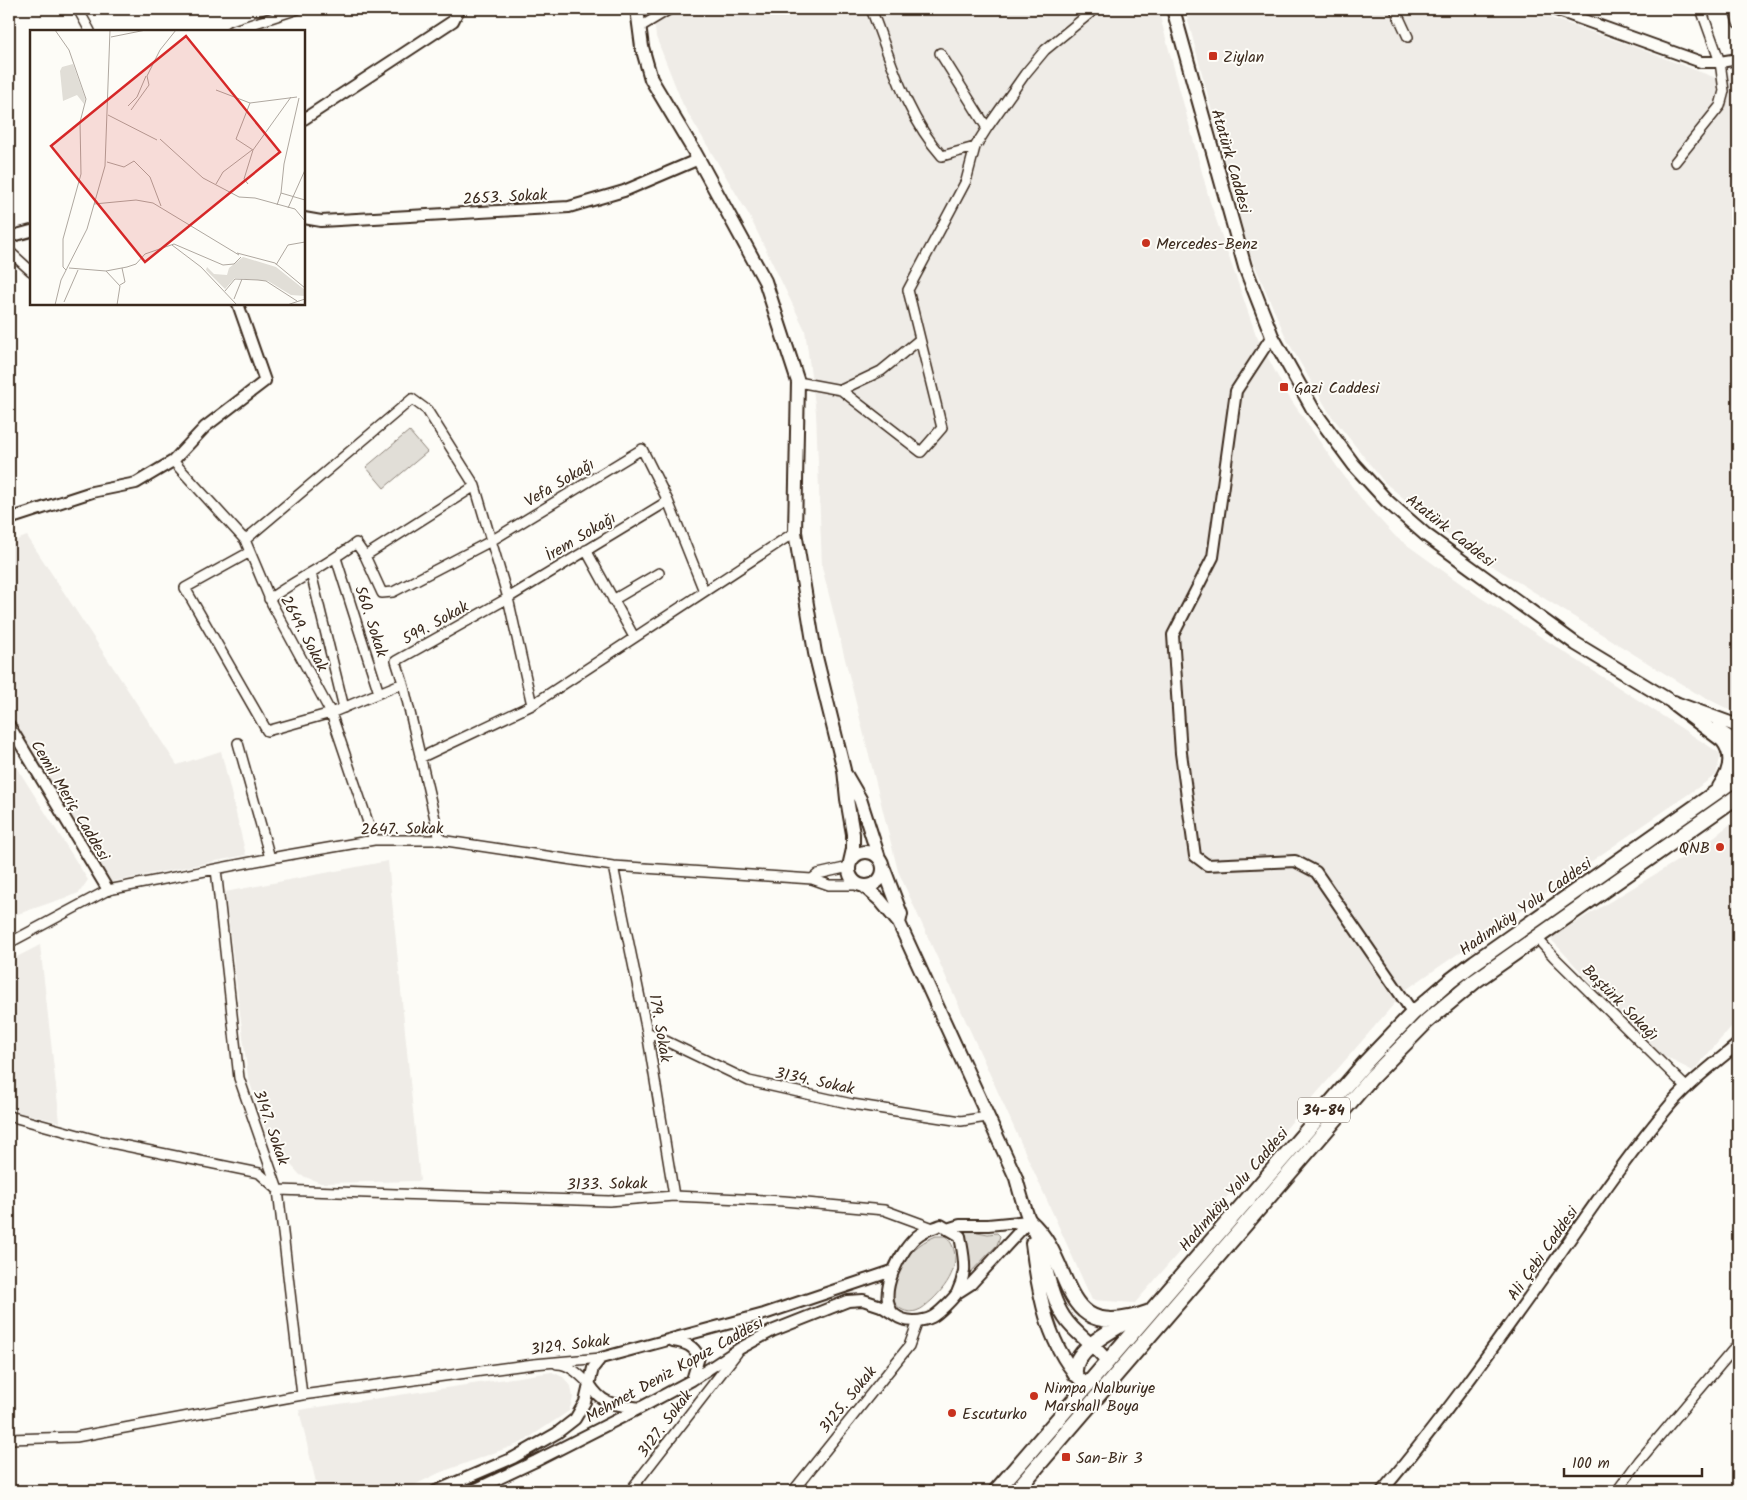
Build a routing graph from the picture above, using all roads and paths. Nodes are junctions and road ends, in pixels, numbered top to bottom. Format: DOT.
graph roads {
  1 [pos="78,9"];
  2 [pos="298,9"];
  3 [pos="459,9"];
  4 [pos="637,9"];
  5 [pos="670,9"];
  6 [pos="871,9"];
  7 [pos="1095,9"];
  8 [pos="1173,9"];
  9 [pos="1395,9"];
  10 [pos="1553,9"];
  11 [pos="1701,9"];
  12 [pos="1734,9"];
  13 [pos="1738,23"];
  14 [pos="640,26"];
  15 [pos="89,30"];
  16 [pos="234,30"];
  17 [pos="1408,37"];
  18 [pos="940,53"];
  19 [pos="1738,59"];
  20 [pos="1720,62"];
  21 [pos="305,118"];
  22 [pos="987,128"];
  23 [pos="975,147"];
  24 [pos="699,159"];
  25 [pos="1675,162"];
  26 [pos="305,218"];
  27 [pos="30,231"];
  28 [pos="9,237"];
  29 [pos="9,251"];
  30 [pos="30,270"];
  31 [pos="238,305"];
  32 [pos="1272,336"];
  33 [pos="920,340"];
  34 [pos="798,382"];
  35 [pos="840,390"];
  36 [pos="173,461"];
  37 [pos="475,486"];
  38 [pos="668,501"];
  39 [pos="9,519"];
  40 [pos="795,532"];
  41 [pos="245,540"];
  42 [pos="491,541"];
  43 [pos="586,550"];
  44 [pos="250,552"];
  45 [pos="365,556"];
  46 [pos="336,558"];
  47 [pos="311,573"];
  48 [pos="659,573"];
  49 [pos="704,592"];
  50 [pos="508,598"];
  51 [pos="269,599"];
  52 [pos="613,600"];
  53 [pos="634,638"];
  54 [pos="403,683"];
  55 [pos="379,693"];
  56 [pos="1674,703"];
  57 [pos="532,705"];
  58 [pos="344,708"];
  59 [pos="331,713"];
  60 [pos="9,725"];
  61 [pos="1738,726"];
  62 [pos="238,743"];
  63 [pos="1738,743"];
  64 [pos="420,758"];
  65 [pos="844,770"];
  66 [pos="1738,777"];
  67 [pos="1738,790"];
  68 [pos="1714,794"];
  69 [pos="1738,796"];
  70 [pos="1706,818"];
  71 [pos="374,840"];
  72 [pos="440,840"];
  73 [pos="270,858"];
  74 [pos="882,863"];
  75 [pos="850,865"];
  76 [pos="614,866"];
  77 [pos="216,869"];
  78 [pos="812,879"];
  79 [pos="862,886"];
  80 [pos="108,890"];
  81 [pos="899,923"];
  82 [pos="1536,937"];
  83 [pos="9,943"];
  84 [pos="1413,1013"];
  85 [pos="647,1032"];
  86 [pos="1738,1044"];
  87 [pos="1687,1088"];
  88 [pos="9,1116"];
  89 [pos="987,1117"];
  90 [pos="278,1190"];
  91 [pos="674,1196"];
  92 [pos="1029,1221"];
  93 [pos="933,1228"];
  94 [pos="947,1229"];
  95 [pos="892,1271"];
  96 [pos="957,1293"];
  97 [pos="1150,1312"];
  98 [pos="895,1315"];
  99 [pos="1132,1318"];
  100 [pos="918,1321"];
  101 [pos="669,1340"];
  102 [pos="1738,1344"];
  103 [pos="1091,1345"];
  104 [pos="739,1349"];
  105 [pos="601,1358"];
  106 [pos="1107,1361"];
  107 [pos="534,1364"];
  108 [pos="1075,1374"];
  109 [pos="692,1380"];
  110 [pos="590,1385"];
  111 [pos="1086,1385"];
  112 [pos="1104,1388"];
  113 [pos="302,1395"];
  114 [pos="640,1408"];
  115 [pos="9,1439"];
  116 [pos="436,1491"];
  117 [pos="472,1491"];
  118 [pos="630,1491"];
  119 [pos="793,1491"];
  120 [pos="996,1491"];
  121 [pos="1016,1491"];
  122 [pos="1382,1491"];
  123 [pos="1617,1491"];
  1 -- 15 [label="street"];
  2 -- 16 [label="street"];
  3 -- 21 [label="street"];
  4 -- 14 [label="main road"];
  5 -- 14 [label="street"];
  6 -- 23 [label="street"];
  7 -- 22 [label="street"];
  8 -- 32 [label="main road, Atatürk Caddesi"];
  9 -- 17 [label="street"];
  10 -- 20 [label="street"];
  11 -- 20 [label="street"];
  12 -- 13 [label="street"];
  14 -- 24 [label="main road"];
  18 -- 22 [label="street"];
  19 -- 20 [label="street"];
  20 -- 25 [label="street"];
  22 -- 23 [label="street"];
  23 -- 33 [label="street"];
  24 -- 26 [label="street, 2653. Sokak"];
  24 -- 34 [label="main road"];
  27 -- 28 [label="street"];
  29 -- 30 [label="street"];
  31 -- 36 [label="street"];
  32 -- 56 [label="main road, Atatürk Caddesi"];
  32 -- 84 [label="street"];
  33 -- 35 [label="street"];
  33 -- 35 [label="street"];
  34 -- 35 [label="street"];
  34 -- 40 [label="main road"];
  36 -- 39 [label="street"];
  36 -- 41 [label="street, 2649. Sokak"];
  37 -- 41 [label="street"];
  37 -- 42 [label="street"];
  37 -- 45 [label="street"];
  38 -- 42 [label="street, Vefa Sokağı"];
  38 -- 43 [label="street, İrem Sokağı"];
  38 -- 49 [label="street"];
  40 -- 49 [label="street"];
  40 -- 65 [label="main road"];
  41 -- 44 [label="street, 2649. Sokak"];
  42 -- 45 [label="street, Vefa Sokağı"];
  42 -- 50 [label="street"];
  43 -- 50 [label="street, İrem Sokağı"];
  43 -- 52 [label="street"];
  44 -- 51 [label="street, 2649. Sokak"];
  44 -- 59 [label="street"];
  45 -- 46 [label="street"];
  46 -- 47 [label="street"];
  46 -- 55 [label="street, 560. Sokak"];
  47 -- 51 [label="street"];
  47 -- 58 [label="street"];
  48 -- 52 [label="street"];
  49 -- 53 [label="street"];
  50 -- 54 [label="street, 599. Sokak"];
  50 -- 57 [label="street"];
  51 -- 59 [label="street, 2649. Sokak"];
  52 -- 53 [label="street"];
  53 -- 57 [label="street"];
  54 -- 55 [label="street"];
  54 -- 64 [label="street"];
  55 -- 58 [label="street"];
  56 -- 61 [label="main road"];
  56 -- 63 [label="main road"];
  56 -- 68 [label="main road"];
  57 -- 64 [label="street"];
  58 -- 59 [label="street"];
  59 -- 71 [label="street, 2649. Sokak"];
  60 -- 80 [label="street, Cemil Meriç Caddesi"];
  62 -- 73 [label="street"];
  64 -- 72 [label="street"];
  65 -- 74 [label="main road"];
  65 -- 75 [label="main road"];
  66 -- 68 [label="main road, Hadımköy Yolu Caddesi / 34-84"];
  67 -- 70 [label="main road"];
  68 -- 84 [label="main road, Hadımköy Yolu Caddesi / 34-84"];
  69 -- 70 [label="main road, Hadımköy Yolu Caddesi / 34-84"];
  70 -- 82 [label="main road, Hadımköy Yolu Caddesi / 34-84"];
  71 -- 72 [label="street, 2647. Sokak"];
  71 -- 73 [label="street, 2647. Sokak"];
  72 -- 76 [label="street, 2647. Sokak"];
  73 -- 77 [label="street, 2647. Sokak"];
  74 -- 75 [label="main road"];
  74 -- 79 [label="main road"];
  74 -- 81 [label="main road"];
  75 -- 78 [label="street"];
  75 -- 79 [label="main road"];
  76 -- 78 [label="street, 2647. Sokak"];
  76 -- 85 [label="street, 179. Sokak"];
  77 -- 80 [label="street, 2647. Sokak"];
  77 -- 90 [label="street, 3147. Sokak"];
  78 -- 79 [label="street"];
  79 -- 81 [label="main road"];
  80 -- 83 [label="street, 2647. Sokak"];
  81 -- 89 [label="main road"];
  82 -- 87 [label="street, Baştürk Sokağı"];
  82 -- 112 [label="main road, Hadımköy Yolu Caddesi / 34-84"];
  84 -- 97 [label="main road, Hadımköy Yolu Caddesi / 34-84"];
  85 -- 89 [label="street, 3134. Sokak"];
  85 -- 91 [label="street, 179. Sokak"];
  86 -- 87 [label="street, Ali Çebi Caddesi"];
  87 -- 122 [label="street, Ali Çebi Caddesi"];
  88 -- 90 [label="street"];
  89 -- 92 [label="main road"];
  90 -- 91 [label="street, 3133. Sokak"];
  90 -- 113 [label="street, 3147. Sokak"];
  91 -- 93 [label="street, 3133. Sokak"];
  92 -- 94 [label="street"];
  92 -- 96 [label="street"];
  92 -- 99 [label="main road"];
  92 -- 103 [label="main road"];
  92 -- 108 [label="main road"];
  93 -- 94 [label="street"];
  93 -- 95 [label="street"];
  94 -- 96 [label="street"];
  95 -- 98 [label="street"];
  95 -- 101 [label="street, 3129. Sokak"];
  96 -- 100 [label="street"];
  97 -- 99 [label="main road"];
  97 -- 106 [label="main road, Hadımköy Yolu Caddesi / 34-84"];
  98 -- 100 [label="street"];
  98 -- 104 [label="street, Mehmet Deniz Kopuz Caddesi"];
  99 -- 103 [label="main road"];
  100 -- 119 [label="street, 3125. Sokak"];
  101 -- 105 [label="street, 3129. Sokak"];
  101 -- 109 [label="street"];
  102 -- 123 [label="street"];
  103 -- 106 [label="main road"];
  103 -- 108 [label="main road"];
  104 -- 109 [label="street, Mehmet Deniz Kopuz Caddesi"];
  104 -- 118 [label="street, 3127. Sokak"];
  105 -- 107 [label="street, 3129. Sokak"];
  105 -- 110 [label="street"];
  106 -- 111 [label="main road, Hadımköy Yolu Caddesi / 34-84"];
  106 -- 112 [label="main road"];
  107 -- 110 [label="street"];
  107 -- 113 [label="street, 3129. Sokak"];
  108 -- 111 [label="main road"];
  109 -- 114 [label="street, Mehmet Deniz Kopuz Caddesi"];
  110 -- 114 [label="street"];
  110 -- 116 [label="street"];
  111 -- 112 [label="main road"];
  111 -- 120 [label="main road, Hadımköy Yolu Caddesi / 34-84"];
  112 -- 121 [label="main road, Hadımköy Yolu Caddesi / 34-84"];
  113 -- 115 [label="street, 3129. Sokak"];
  114 -- 117 [label="street, Mehmet Deniz Kopuz Caddesi"];
}
